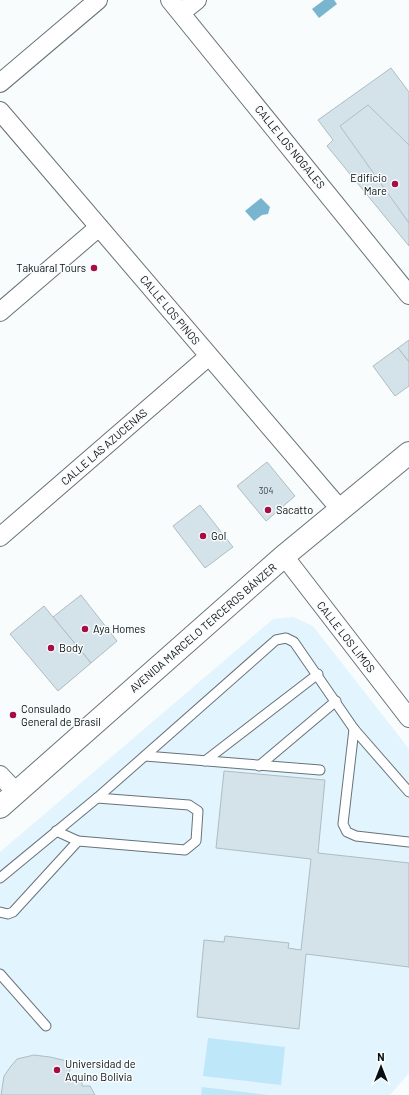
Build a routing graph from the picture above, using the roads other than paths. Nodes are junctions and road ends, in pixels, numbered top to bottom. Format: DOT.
graph roads {
  1 [pos="98,0"];
  2 [pos="197,0"];
  3 [pos="176,6"];
  4 [pos="0,83"];
  5 [pos="0,111"];
  6 [pos="99,227"];
  7 [pos="409,295"];
  8 [pos="0,312"];
  9 [pos="209,356"];
  10 [pos="409,453"];
  11 [pos="340,509"];
  12 [pos="0,537"];
  13 [pos="284,556"];
  14 [pos="318,674"];
  15 [pos="336,701"];
  16 [pos="409,718"];
  17 [pos="354,729"];
  18 [pos="144,756"];
  19 [pos="206,761"];
  20 [pos="259,766"];
  21 [pos="320,770"];
  22 [pos="0,775"];
  23 [pos="407,786"];
  24 [pos="16,792"];
  25 [pos="97,798"];
  26 [pos="0,807"];
  27 [pos="56,831"];
  28 [pos="78,841"];
  29 [pos="409,842"];
  30 [pos="0,878"];
  31 [pos="0,912"];
  32 [pos="0,974"];
  33 [pos="46,1026"];
  1 -- 4 [label="street"];
  2 -- 3 [label="street"];
  3 -- 7 [label="street, CALLE LOS NOGALES"];
  5 -- 6 [label="street, CALLE LOS PINOS"];
  6 -- 8 [label="street"];
  6 -- 9 [label="street, CALLE LOS PINOS"];
  9 -- 11 [label="street, CALLE LOS PINOS"];
  9 -- 12 [label="street, CALLE LAS AZUCENAS"];
  10 -- 11 [label="street, AVENIDA MARCELO TERCEROS BÁNZER"];
  11 -- 13 [label="street, AVENIDA MARCELO TERCEROS BÁNZER"];
  13 -- 16 [label="street, CALLE LOS LIMOS"];
  13 -- 24 [label="street, AVENIDA MARCELO TERCEROS BÁNZER"];
  14 -- 15 [label="lane"];
  14 -- 18 [label="lane"];
  14 -- 19 [label="lane"];
  15 -- 17 [label="lane"];
  15 -- 20 [label="lane"];
  17 -- 23 [label="lane"];
  17 -- 29 [label="lane"];
  18 -- 19 [label="lane"];
  18 -- 25 [label="lane"];
  19 -- 20 [label="lane"];
  20 -- 21 [label="lane"];
  22 -- 24 [label="street"];
  24 -- 26 [label="street, AVENIDA MARCELO TERCEROS BÁNZER"];
  25 -- 27 [label="lane"];
  25 -- 28 [label="lane"];
  27 -- 28 [label="lane"];
  27 -- 30 [label="lane"];
  28 -- 31 [label="lane"];
  32 -- 33 [label="lane"];
}
